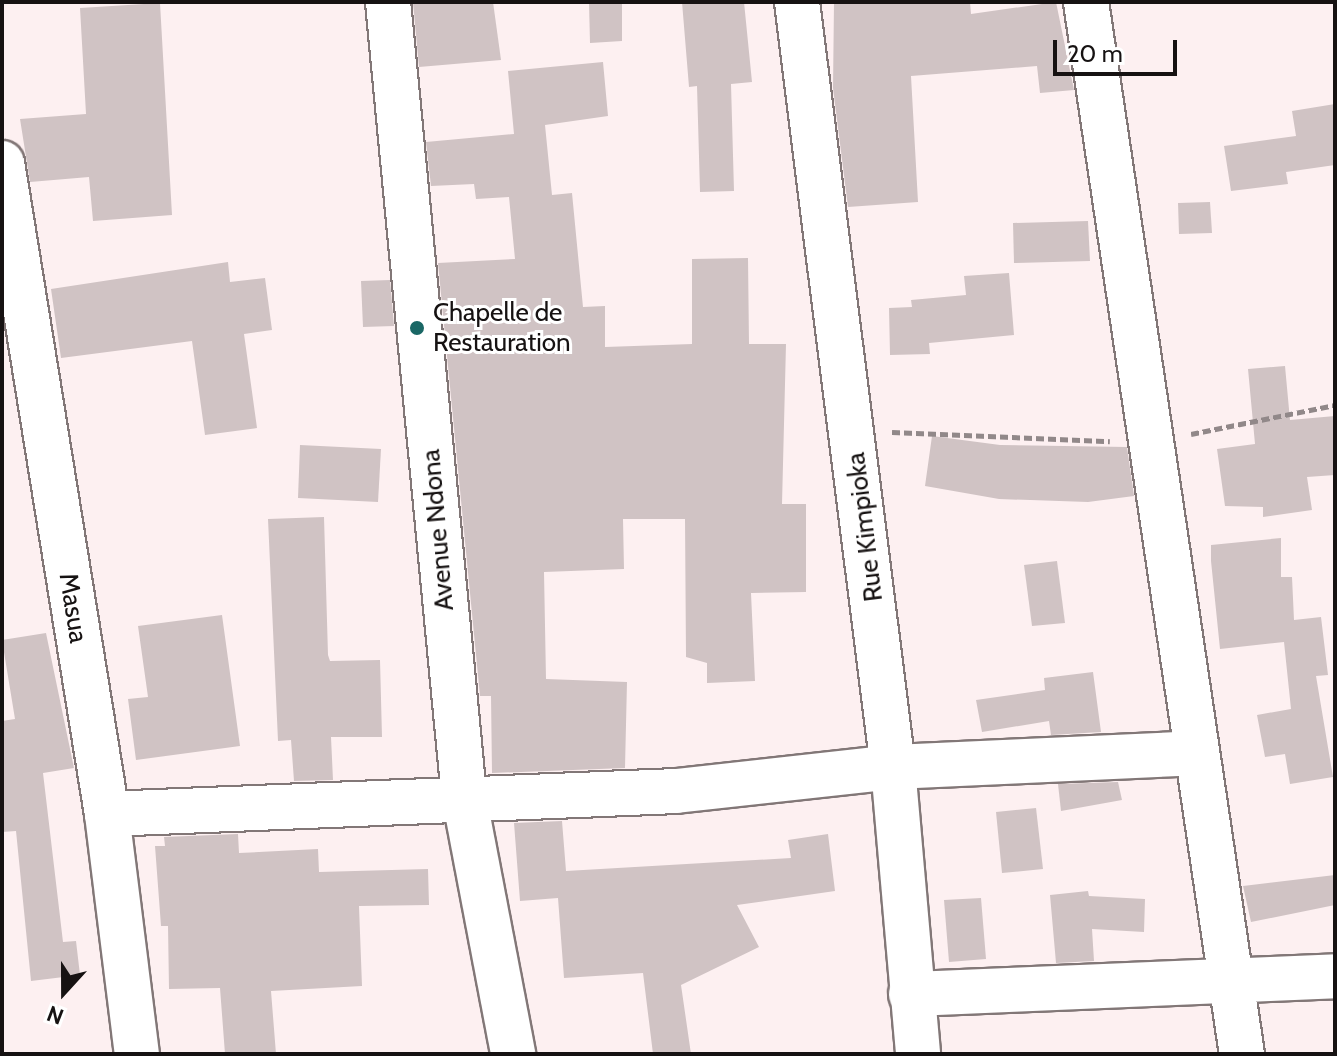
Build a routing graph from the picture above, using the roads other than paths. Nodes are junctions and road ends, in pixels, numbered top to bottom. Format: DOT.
graph roads {
  1 [pos="388,2"];
  2 [pos="797,2"];
  3 [pos="1086,2"];
  4 [pos="2,163"];
  5 [pos="1196,753"];
  6 [pos="893,767"];
  7 [pos="464,796"];
  8 [pos="107,814"];
  9 [pos="1335,976"];
  10 [pos="1232,983"];
  11 [pos="911,994"];
  12 [pos="137,1054"];
  13 [pos="513,1054"];
  14 [pos="918,1054"];
  15 [pos="1242,1054"];
  1 -- 7 [label="street, Avenue Ndona"];
  2 -- 6 [label="street, Rue Kimpioka"];
  3 -- 5 [label="street"];
  4 -- 8 [label="street, Masua"];
  5 -- 6 [label="street"];
  5 -- 10 [label="street"];
  6 -- 7 [label="street"];
  6 -- 11 [label="street, Rue Kimpioka"];
  7 -- 8 [label="street"];
  7 -- 13 [label="street, Avenue Ndona"];
  8 -- 12 [label="street, Masua"];
  9 -- 10 [label="street"];
  10 -- 11 [label="street"];
  10 -- 15 [label="street"];
  11 -- 14 [label="street, Rue Kimpioka"];
}
